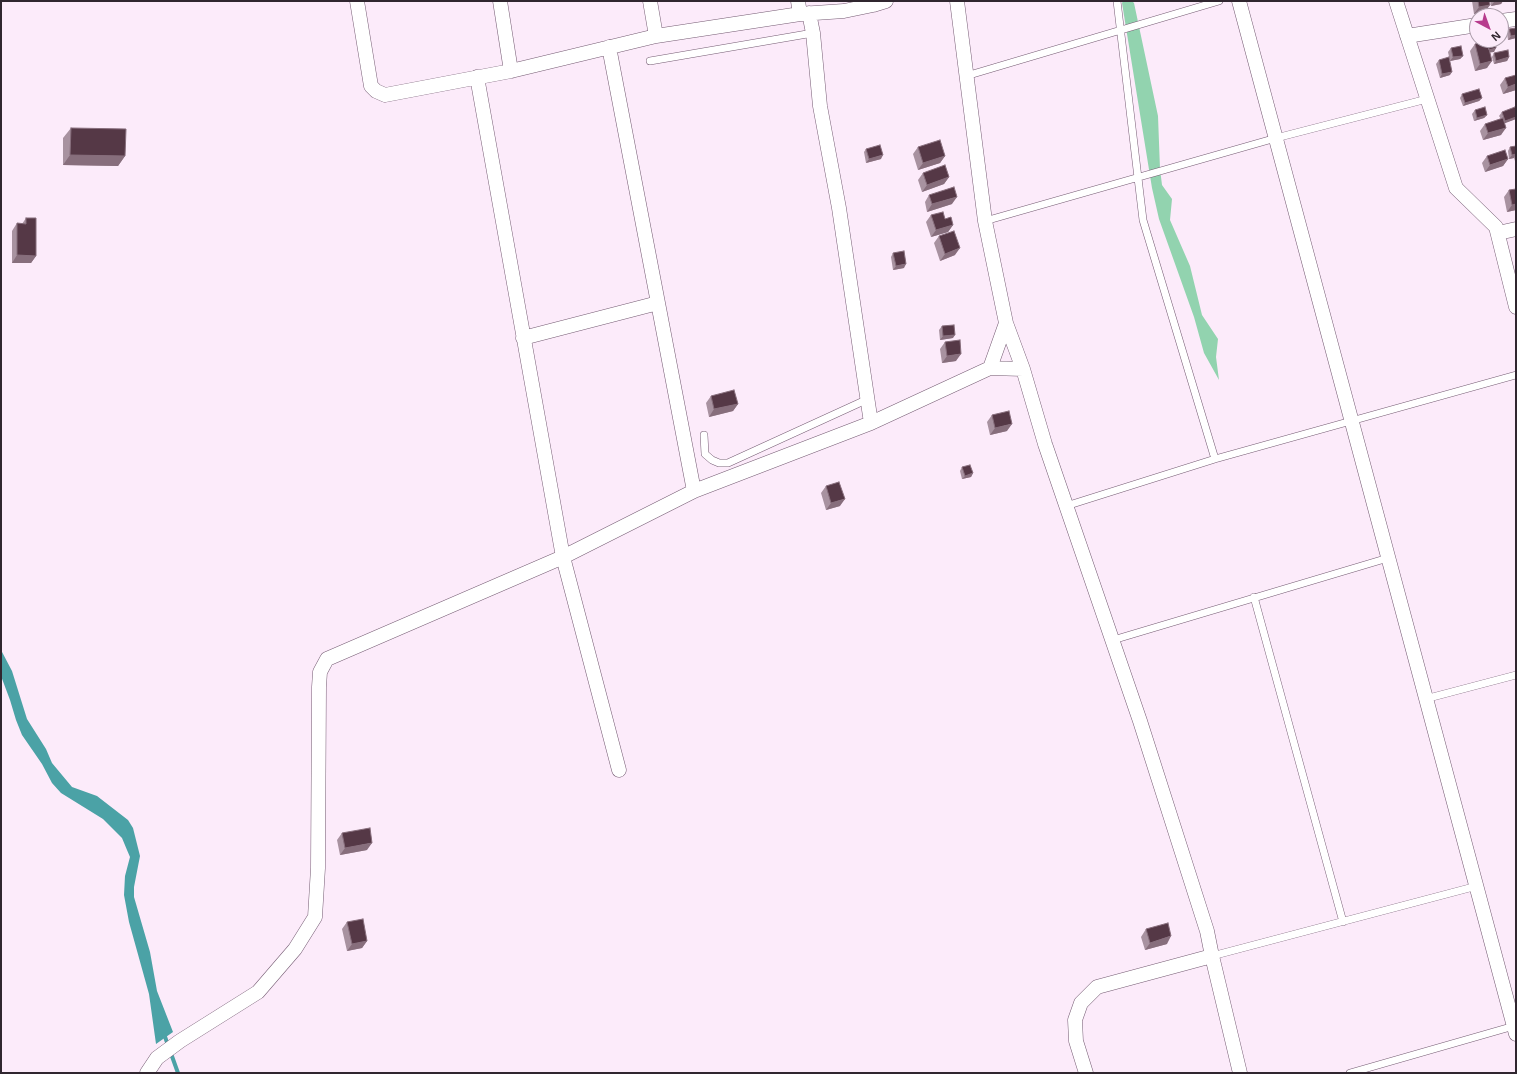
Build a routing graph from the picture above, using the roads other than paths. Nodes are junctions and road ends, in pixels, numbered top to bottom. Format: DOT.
graph roads {
  1 [pos="357,1"];
  2 [pos="500,1"];
  3 [pos="650,1"];
  4 [pos="886,1"];
  5 [pos="957,1"];
  6 [pos="1117,1"];
  7 [pos="1219,1"];
  8 [pos="1239,1"];
  9 [pos="1396,1"];
  10 [pos="802,9"];
  11 [pos="1469,26"];
  12 [pos="1121,30"];
  13 [pos="813,33"];
  14 [pos="656,36"];
  15 [pos="1407,36"];
  16 [pos="609,47"];
  17 [pos="650,61"];
  18 [pos="511,71"];
  19 [pos="966,76"];
  20 [pos="477,77"];
  21 [pos="1427,99"];
  22 [pos="1276,138"];
  23 [pos="1138,178"];
  24 [pos="985,221"];
  25 [pos="1516,228"];
  26 [pos="1498,233"];
  27 [pos="658,303"];
  28 [pos="1516,307"];
  29 [pos="1006,323"];
  30 [pos="523,338"];
  31 [pos="990,368"];
  32 [pos="1023,369"];
  33 [pos="1516,375"];
  34 [pos="868,398"];
  35 [pos="1351,421"];
  36 [pos="871,423"];
  37 [pos="704,436"];
  38 [pos="1216,459"];
  39 [pos="694,490"];
  40 [pos="1066,506"];
  41 [pos="563,557"];
  42 [pos="1388,558"];
  43 [pos="1254,597"];
  44 [pos="1112,640"];
  45 [pos="1516,675"];
  46 [pos="1425,699"];
  47 [pos="619,770"];
  48 [pos="1477,886"];
  49 [pos="1343,922"];
  50 [pos="1212,956"];
  51 [pos="1515,1030"];
  52 [pos="147,1073"];
  53 [pos="1086,1073"];
  54 [pos="1240,1073"];
  55 [pos="1350,1073"];
  1 -- 20 [label="street"];
  2 -- 18 [label="street"];
  3 -- 14 [label="street"];
  4 -- 10 [label="street"];
  5 -- 19 [label="street"];
  6 -- 12 [label="lane"];
  7 -- 12 [label="lane"];
  8 -- 22 [label="street"];
  9 -- 15 [label="street"];
  10 -- 13 [label="street"];
  10 -- 14 [label="street"];
  11 -- 15 [label="street"];
  12 -- 19 [label="lane"];
  12 -- 23 [label="lane"];
  13 -- 17 [label="lane"];
  13 -- 34 [label="street"];
  14 -- 16 [label="street"];
  15 -- 21 [label="street"];
  16 -- 18 [label="street"];
  16 -- 27 [label="street"];
  18 -- 20 [label="street"];
  19 -- 24 [label="street"];
  20 -- 30 [label="street"];
  21 -- 22 [label="lane"];
  21 -- 26 [label="street"];
  22 -- 23 [label="lane"];
  22 -- 35 [label="street"];
  23 -- 24 [label="lane"];
  23 -- 38 [label="lane"];
  24 -- 29 [label="street"];
  25 -- 26 [label="street"];
  26 -- 28 [label="street"];
  27 -- 30 [label="street"];
  27 -- 39 [label="street"];
  29 -- 31 [label="street"];
  29 -- 32 [label="street"];
  30 -- 41 [label="street"];
  31 -- 32 [label="street"];
  31 -- 36 [label="street"];
  32 -- 40 [label="street"];
  33 -- 35 [label="lane"];
  34 -- 36 [label="street"];
  34 -- 37 [label="lane"];
  35 -- 38 [label="lane"];
  35 -- 42 [label="street"];
  36 -- 39 [label="street"];
  38 -- 40 [label="lane"];
  39 -- 41 [label="street"];
  40 -- 44 [label="street"];
  41 -- 47 [label="street"];
  41 -- 52 [label="street"];
  42 -- 43 [label="lane"];
  42 -- 46 [label="street"];
  43 -- 44 [label="lane"];
  43 -- 49 [label="lane"];
  44 -- 50 [label="street"];
  45 -- 46 [label="lane"];
  46 -- 48 [label="street"];
  48 -- 49 [label="lane"];
  48 -- 51 [label="street"];
  49 -- 50 [label="lane"];
  50 -- 53 [label="street"];
  50 -- 54 [label="street"];
  51 -- 55 [label="lane"];
}
